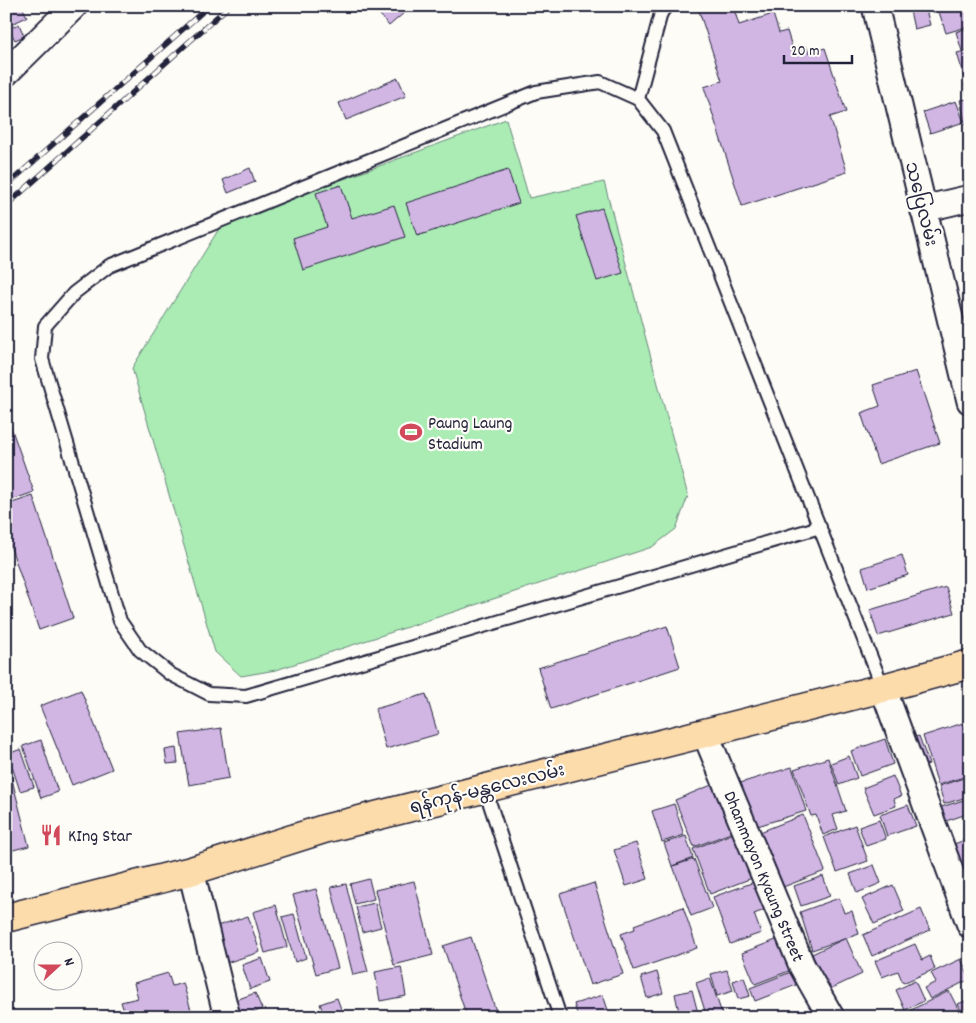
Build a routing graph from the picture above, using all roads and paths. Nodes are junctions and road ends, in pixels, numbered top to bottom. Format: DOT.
graph roads {
  1 [pos="74,6"];
  2 [pos="666,6"];
  3 [pos="875,6"];
  4 [pos="6,73"];
  5 [pos="638,99"];
  6 [pos="970,198"];
  7 [pos="923,209"];
  8 [pos="970,401"];
  9 [pos="820,528"];
  10 [pos="970,664"];
  11 [pos="883,688"];
  12 [pos="705,733"];
  13 [pos="485,789"];
  14 [pos="191,871"];
  15 [pos="6,918"];
  16 [pos="970,925"];
  17 [pos="227,1017"];
  18 [pos="560,1017"];
  19 [pos="831,1017"];
  1 -- 4 [label="street"];
  2 -- 5 [label="lane"];
  3 -- 7 [label="street, သပြေလမ်း"];
  5 -- 9 [label="lane"];
  5 -- 9 [label="lane"];
  6 -- 7 [label="street"];
  7 -- 8 [label="street, သပြေလမ်း"];
  9 -- 11 [label="lane"];
  10 -- 11 [label="main road, ရန်ကုန်-မန္တလေးလမ်း"];
  11 -- 12 [label="main road, ရန်ကုန်-မန္တလေးလမ်း"];
  11 -- 16 [label="street"];
  12 -- 13 [label="main road, ရန်ကုန်-မန္တလေးလမ်း"];
  12 -- 19 [label="street, Dhammayon Kyaung Street"];
  13 -- 14 [label="main road, ရန်ကုန်-မန္တလေးလမ်း"];
  13 -- 18 [label="lane"];
  14 -- 15 [label="main road, ရန်ကုန်-မန္တလေးလမ်း"];
  14 -- 17 [label="street"];
}
